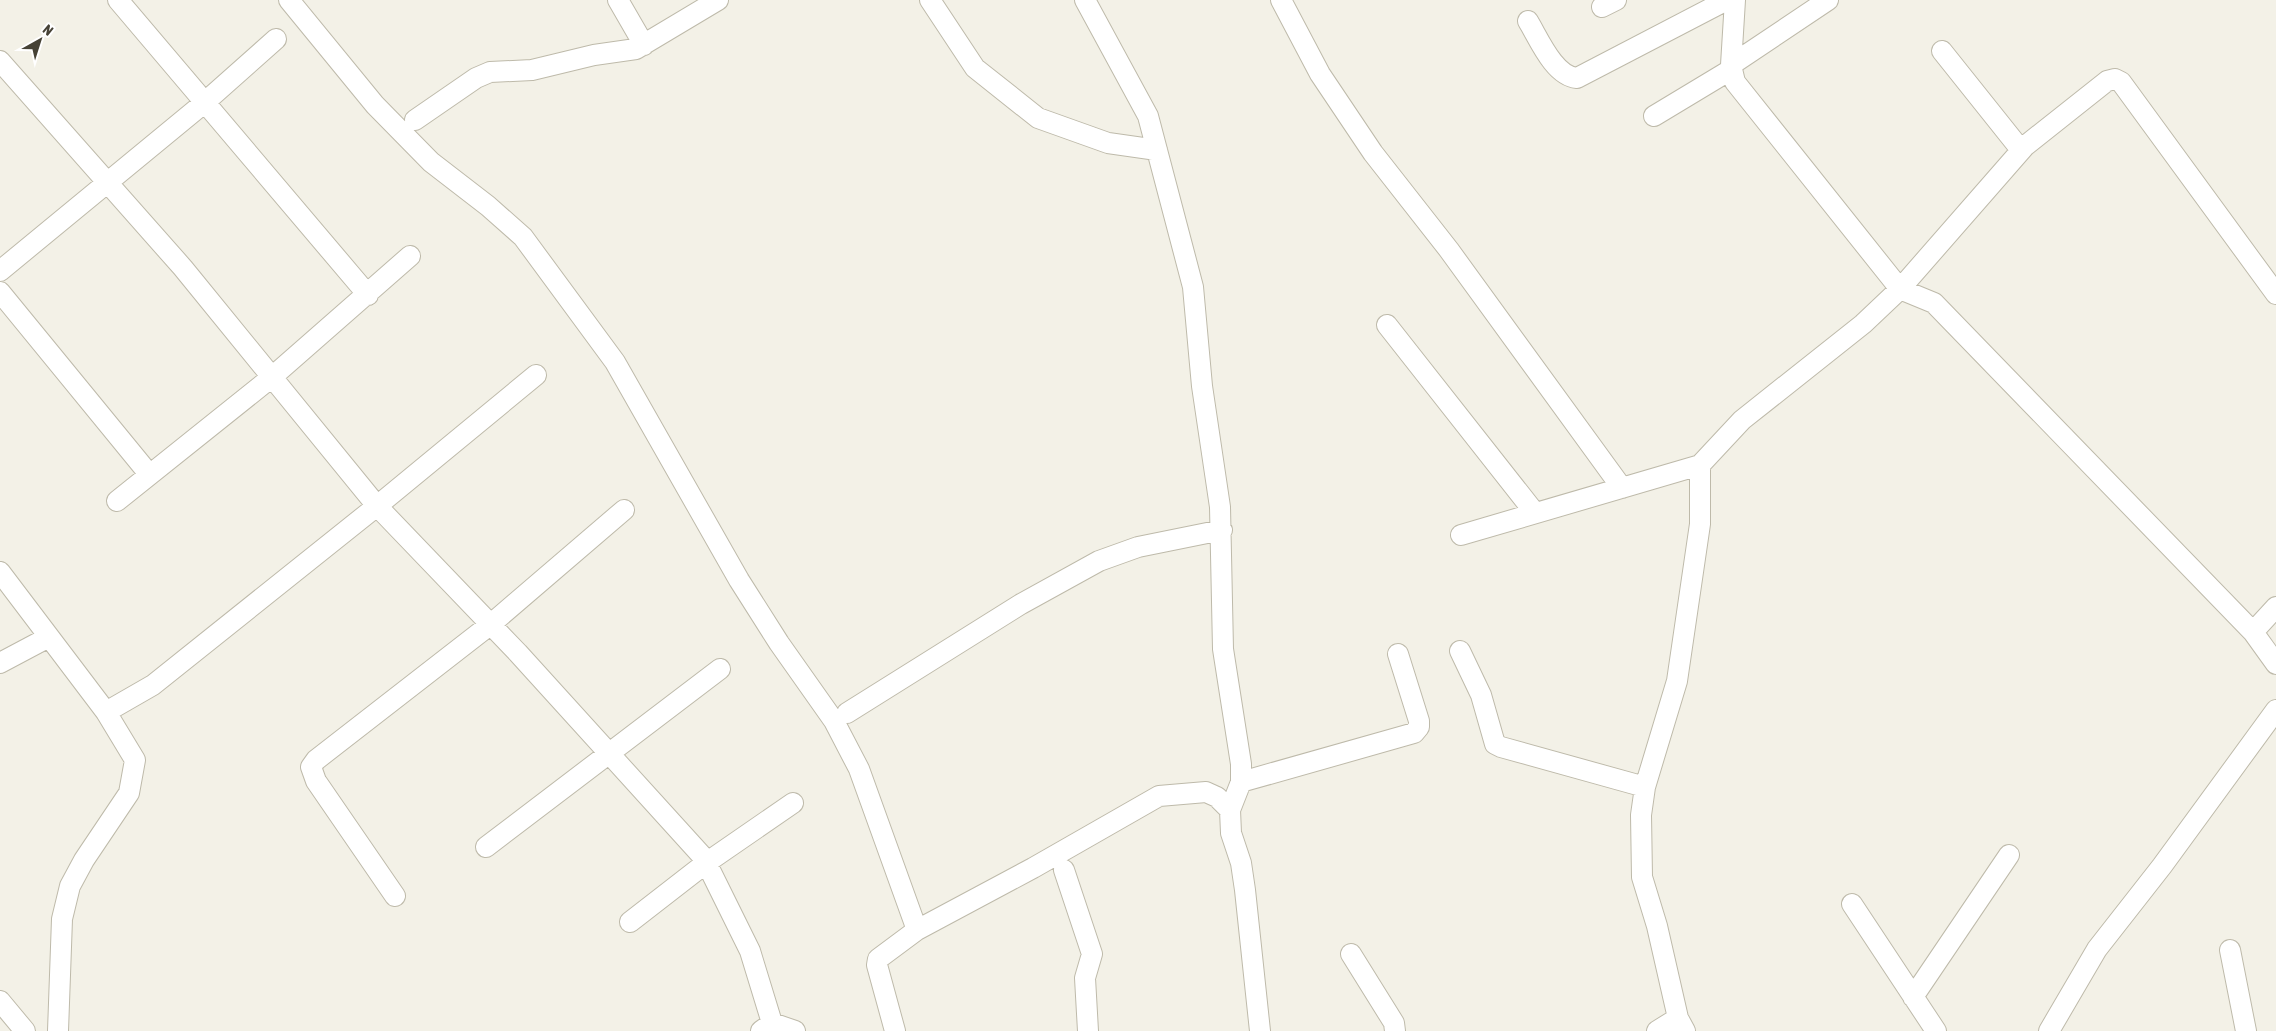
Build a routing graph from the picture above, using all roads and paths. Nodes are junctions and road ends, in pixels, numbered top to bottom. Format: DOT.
graph roads {
  1 [pos="118,0"];
  2 [pos="289,0"];
  3 [pos="618,0"];
  4 [pos="718,0"];
  5 [pos="930,0"];
  6 [pos="1085,0"];
  7 [pos="1281,0"];
  8 [pos="1727,0"];
  9 [pos="1735,0"];
  10 [pos="1828,0"];
  11 [pos="1528,21"];
  12 [pos="276,39"];
  13 [pos="644,45"];
  14 [pos="1942,51"];
  15 [pos="0,61"];
  16 [pos="1731,67"];
  17 [pos="204,102"];
  18 [pos="1654,116"];
  19 [pos="415,120"];
  20 [pos="1157,150"];
  21 [pos="2021,150"];
  22 [pos="107,182"];
  23 [pos="410,256"];
  24 [pos="0,271"];
  25 [pos="1900,289"];
  26 [pos="0,292"];
  27 [pos="2276,294"];
  28 [pos="368,295"];
  29 [pos="1387,325"];
  30 [pos="536,375"];
  31 [pos="272,376"];
  32 [pos="1700,465"];
  33 [pos="149,474"];
  34 [pos="1622,488"];
  35 [pos="117,501"];
  36 [pos="377,506"];
  37 [pos="624,510"];
  38 [pos="1535,513"];
  39 [pos="1222,530"];
  40 [pos="1461,535"];
  41 [pos="0,572"];
  42 [pos="2276,607"];
  43 [pos="491,624"];
  44 [pos="2253,632"];
  45 [pos="49,637"];
  46 [pos="1460,651"];
  47 [pos="1398,654"];
  48 [pos="0,663"];
  49 [pos="2276,664"];
  50 [pos="720,669"];
  51 [pos="2276,710"];
  52 [pos="106,712"];
  53 [pos="847,713"];
  54 [pos="608,752"];
  55 [pos="1241,782"];
  56 [pos="1646,787"];
  57 [pos="793,803"];
  58 [pos="1230,810"];
  59 [pos="486,847"];
  60 [pos="2009,855"];
  61 [pos="706,862"];
  62 [pos="1064,870"];
  63 [pos="395,896"];
  64 [pos="1852,904"];
  65 [pos="630,922"];
  66 [pos="916,930"];
  67 [pos="2230,950"];
  68 [pos="1351,954"];
  69 [pos="1913,997"];
  70 [pos="0,1001"];
  71 [pos="1681,1024"];
  72 [pos="767,1027"];
  73 [pos="25,1031"];
  74 [pos="58,1031"];
  75 [pos="795,1031"];
  76 [pos="895,1031"];
  77 [pos="1088,1031"];
  78 [pos="1260,1031"];
  79 [pos="1395,1031"];
  80 [pos="1657,1031"];
  81 [pos="1936,1031"];
  82 [pos="2049,1031"];
  83 [pos="2246,1031"];
  1 -- 17 [label="street"];
  2 -- 66 [label="street"];
  3 -- 13 [label="street"];
  4 -- 13 [label="street"];
  5 -- 20 [label="street"];
  6 -- 20 [label="street"];
  7 -- 34 [label="street"];
  8 -- 11 [label="street"];
  9 -- 16 [label="street"];
  10 -- 16 [label="street"];
  12 -- 17 [label="street"];
  13 -- 19 [label="street"];
  14 -- 21 [label="street"];
  15 -- 22 [label="street"];
  16 -- 18 [label="street"];
  16 -- 25 [label="street"];
  17 -- 22 [label="street"];
  17 -- 28 [label="street"];
  20 -- 39 [label="street"];
  21 -- 25 [label="street"];
  21 -- 27 [label="street"];
  22 -- 24 [label="street"];
  22 -- 31 [label="street"];
  23 -- 28 [label="street"];
  25 -- 32 [label="street"];
  25 -- 44 [label="street"];
  26 -- 33 [label="street"];
  28 -- 31 [label="street"];
  29 -- 38 [label="street"];
  30 -- 36 [label="street"];
  31 -- 33 [label="street"];
  31 -- 36 [label="street"];
  32 -- 34 [label="street"];
  32 -- 56 [label="street"];
  33 -- 35 [label="street"];
  34 -- 38 [label="street"];
  36 -- 43 [label="street"];
  36 -- 52 [label="street"];
  37 -- 43 [label="street"];
  38 -- 40 [label="street"];
  39 -- 53 [label="street"];
  39 -- 55 [label="street"];
  41 -- 45 [label="street"];
  42 -- 44 [label="street"];
  43 -- 54 [label="street"];
  43 -- 63 [label="street"];
  44 -- 49 [label="street"];
  45 -- 48 [label="street"];
  45 -- 52 [label="street"];
  46 -- 56 [label="street"];
  47 -- 55 [label="street"];
  50 -- 54 [label="street"];
  51 -- 82 [label="street"];
  52 -- 74 [label="street"];
  54 -- 59 [label="street"];
  54 -- 61 [label="street"];
  55 -- 58 [label="street"];
  56 -- 71 [label="street"];
  57 -- 61 [label="street"];
  58 -- 66 [label="street"];
  58 -- 78 [label="street"];
  60 -- 69 [label="street"];
  61 -- 65 [label="street"];
  61 -- 72 [label="street"];
  62 -- 77 [label="street"];
  64 -- 69 [label="street"];
  66 -- 76 [label="street"];
  67 -- 83 [label="street"];
  68 -- 79 [label="street"];
  69 -- 81 [label="street"];
  70 -- 73 [label="street"];
  71 -- 80 [label="street"];
  72 -- 75 [label="street"];
}
